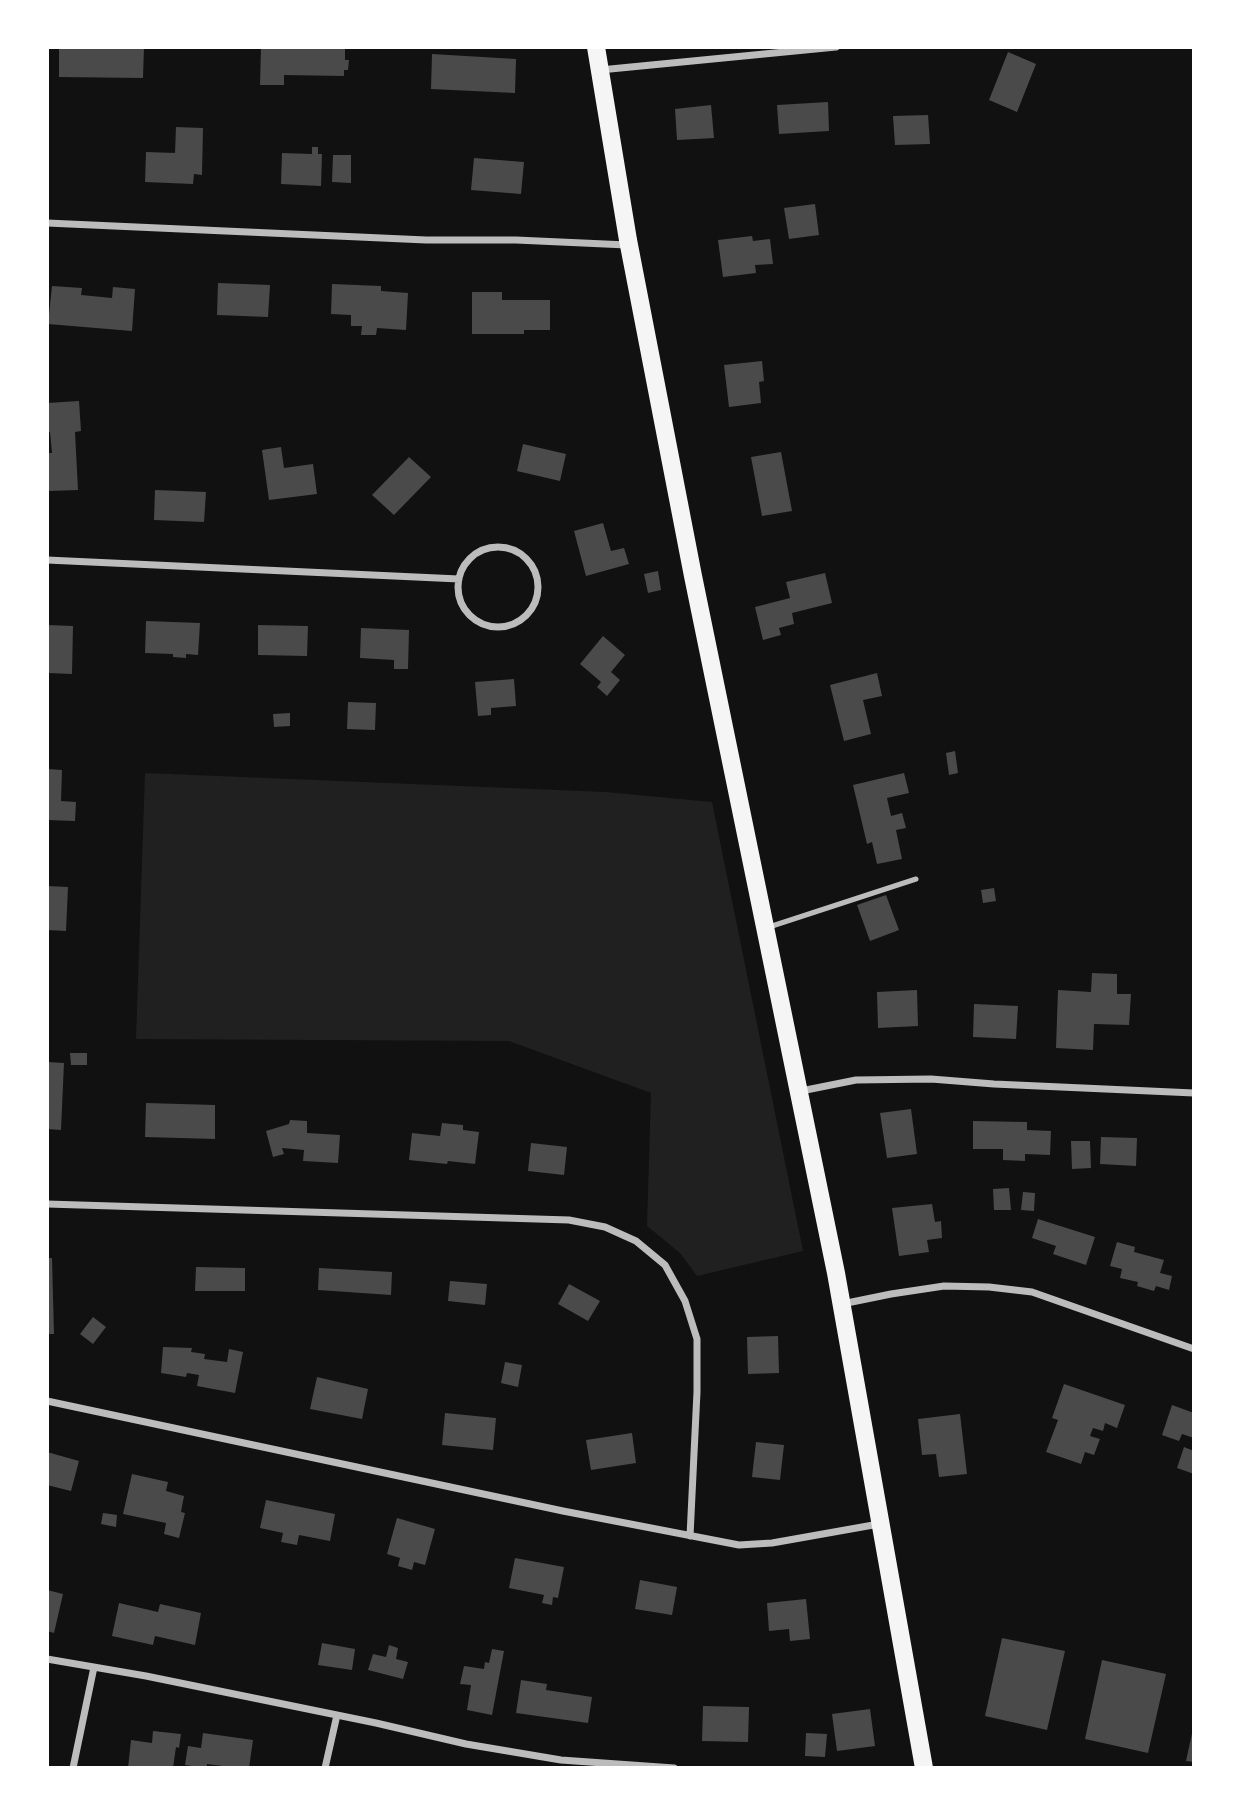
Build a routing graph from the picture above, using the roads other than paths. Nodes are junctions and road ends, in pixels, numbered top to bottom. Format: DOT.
graph roads {
  1 [pos="596,47"];
  2 [pos="836,47"];
  3 [pos="599,70"];
  4 [pos="47,223"];
  5 [pos="629,245"];
  6 [pos="47,560"];
  7 [pos="458,579"];
  8 [pos="916,879"];
  9 [pos="766,928"];
  10 [pos="801,1091"];
  11 [pos="1194,1093"];
  12 [pos="47,1204"];
  13 [pos="842,1304"];
  14 [pos="1194,1349"];
  15 [pos="47,1401"];
  16 [pos="879,1524"];
  17 [pos="690,1536"];
  18 [pos="47,1659"];
  19 [pos="94,1667"];
  20 [pos="337,1715"];
  21 [pos="557,1763"];
  22 [pos="649,1767"];
  23 [pos="73,1768"];
  24 [pos="324,1768"];
  25 [pos="674,1768"];
  26 [pos="924,1768"];
  1 -- 3 [label="main road"];
  2 -- 3 [label="street"];
  3 -- 5 [label="main road"];
  4 -- 5 [label="street"];
  5 -- 9 [label="main road"];
  6 -- 7 [label="street"];
  7 -- 7 [label="street"];
  8 -- 9 [label="lane"];
  9 -- 10 [label="main road"];
  10 -- 11 [label="street"];
  10 -- 13 [label="main road"];
  12 -- 17 [label="street"];
  13 -- 14 [label="street"];
  13 -- 16 [label="main road"];
  15 -- 17 [label="street"];
  16 -- 17 [label="street"];
  16 -- 26 [label="main road"];
  18 -- 19 [label="street"];
  19 -- 20 [label="street"];
  19 -- 23 [label="street"];
  20 -- 21 [label="street"];
  20 -- 24 [label="street"];
  21 -- 22 [label="street"];
  22 -- 25 [label="street"];
}
